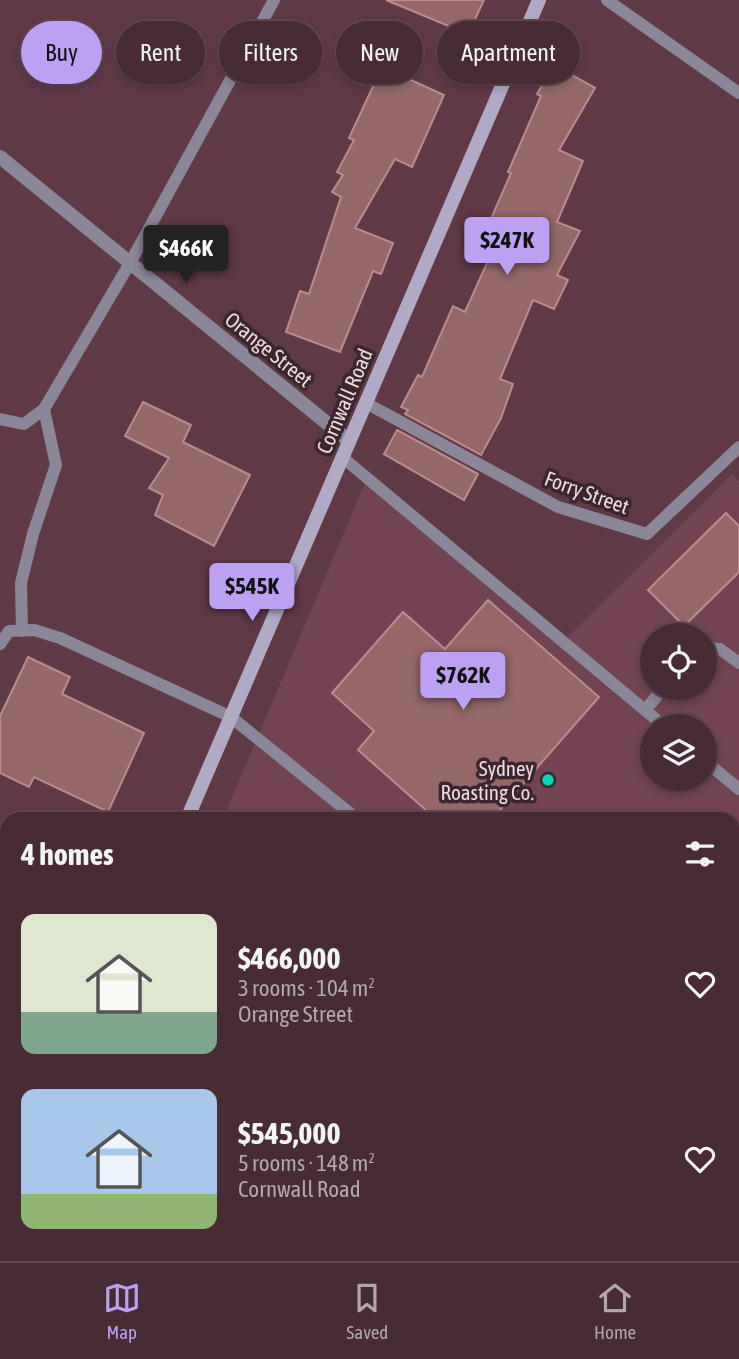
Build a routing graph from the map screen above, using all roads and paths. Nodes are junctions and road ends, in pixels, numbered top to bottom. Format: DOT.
graph roads {
  1 [pos="274,0"];
  2 [pos="539,0"];
  3 [pos="607,0"];
  4 [pos="739,93"];
  5 [pos="0,157"];
  6 [pos="130,263"];
  7 [pos="366,403"];
  8 [pos="44,409"];
  9 [pos="0,419"];
  10 [pos="349,441"];
  11 [pos="739,447"];
  12 [pos="342,457"];
  13 [pos="22,631"];
  14 [pos="0,644"];
  15 [pos="717,649"];
  16 [pos="739,663"];
  17 [pos="654,700"];
  18 [pos="645,710"];
  19 [pos="650,714"];
  20 [pos="231,718"];
  21 [pos="717,771"];
  22 [pos="739,789"];
  23 [pos="191,812"];
  24 [pos="348,812"];
  1 -- 6 [label="lane"];
  2 -- 7 [label="main road, Cornwall Road"];
  3 -- 4 [label="lane"];
  5 -- 6 [label="street, Orange Street"];
  6 -- 8 [label="lane"];
  6 -- 10 [label="street, Orange Street"];
  7 -- 10 [label="main road, Cornwall Road"];
  7 -- 11 [label="lane, Forry Street"];
  8 -- 9 [label="lane"];
  8 -- 13 [label="lane"];
  10 -- 12 [label="main road, Cornwall Road"];
  12 -- 18 [label="lane"];
  12 -- 20 [label="main road, Cornwall Road"];
  13 -- 14 [label="lane"];
  13 -- 20 [label="lane"];
  15 -- 16 [label="lane"];
  17 -- 18 [label="lane"];
  18 -- 19 [label="lane"];
  20 -- 23 [label="main road, Cornwall Road"];
  20 -- 24 [label="lane"];
  21 -- 22 [label="lane"];
}
